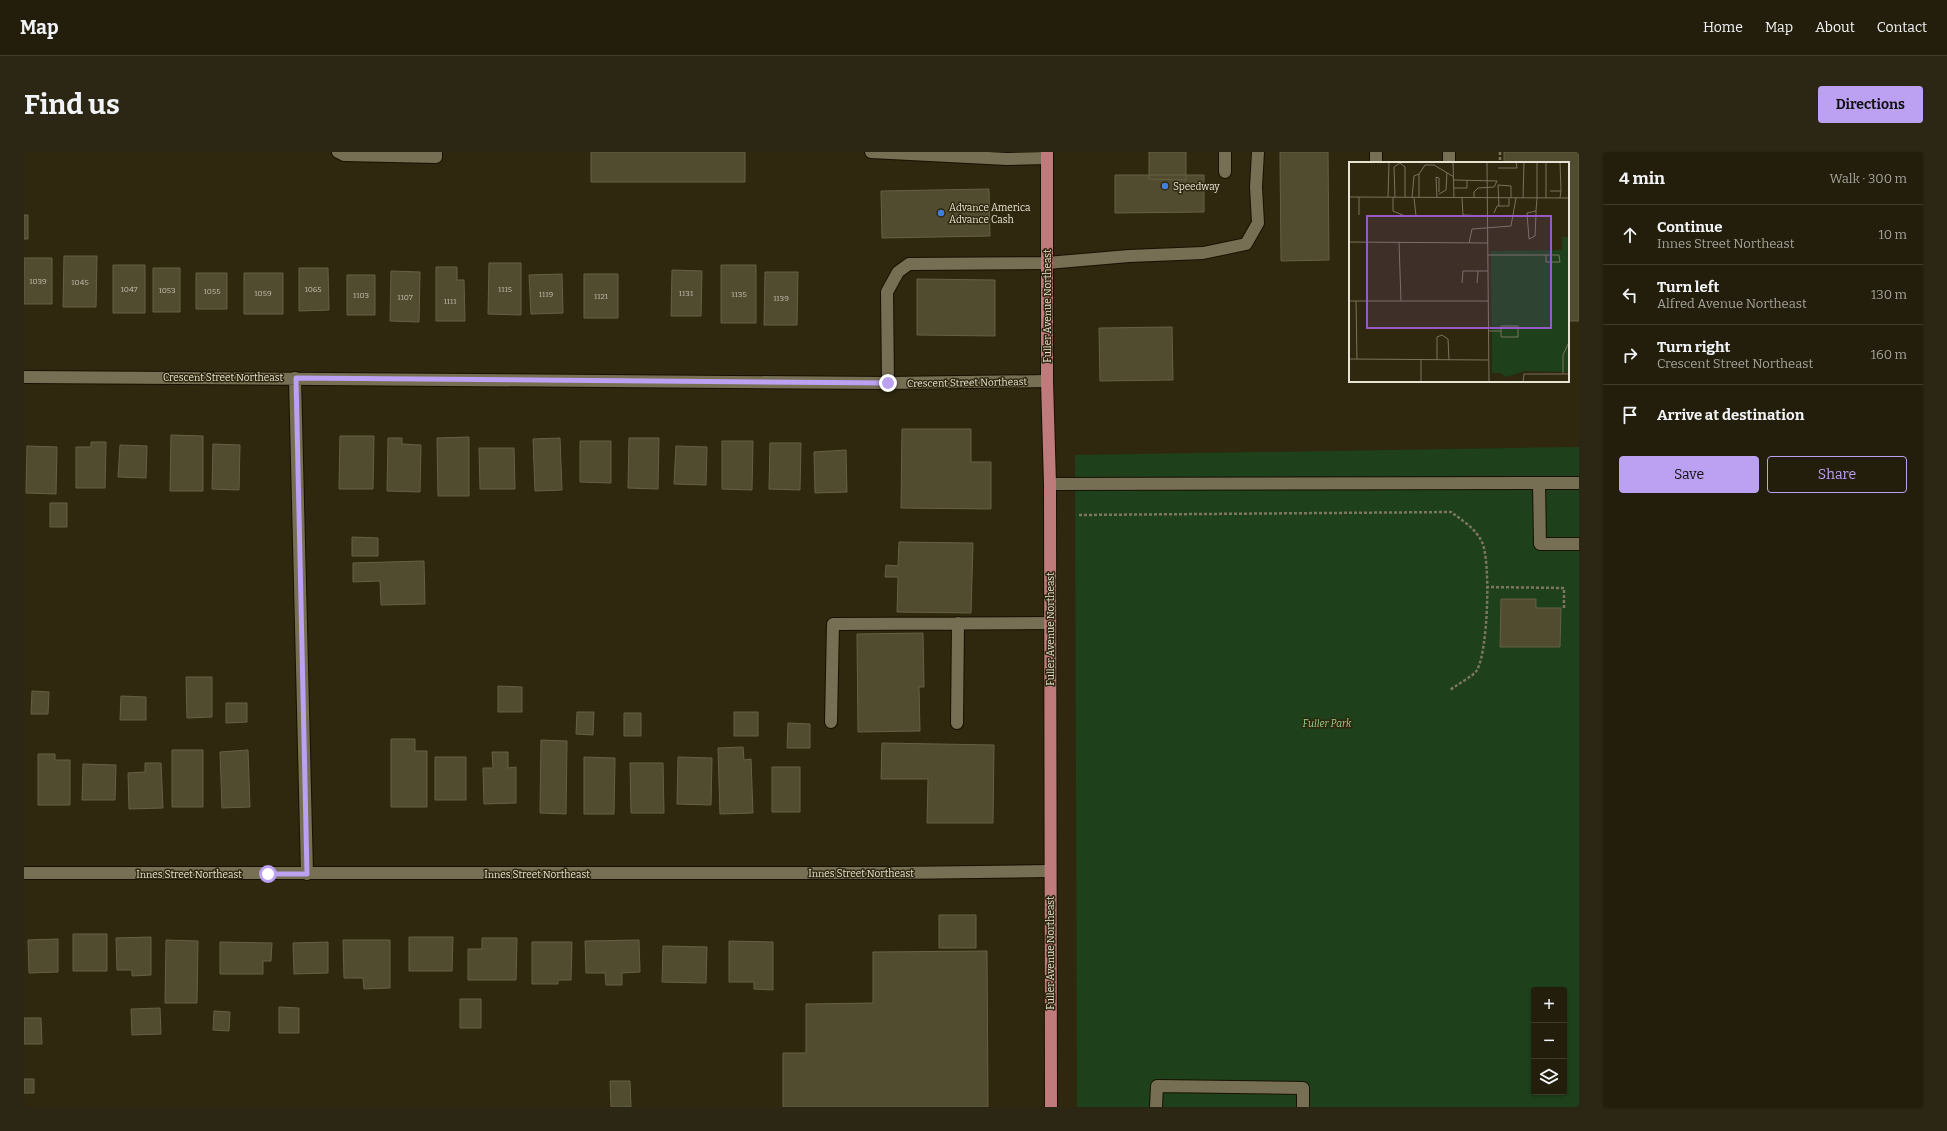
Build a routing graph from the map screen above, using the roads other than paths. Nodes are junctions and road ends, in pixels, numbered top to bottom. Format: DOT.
graph roads {
  1 [pos="338,152"];
  2 [pos="871,152"];
  3 [pos="1225,152"];
  4 [pos="1258,152"];
  5 [pos="436,154"];
  6 [pos="1047,155"];
  7 [pos="1225,172"];
  8 [pos="1047,263"];
  9 [pos="24,377"];
  10 [pos="296,378"];
  11 [pos="1047,381"];
  12 [pos="888,383"];
  13 [pos="1539,483"];
  14 [pos="1579,483"];
  15 [pos="1050,484"];
  16 [pos="1579,544"];
  17 [pos="958,623"];
  18 [pos="1049,623"];
  19 [pos="830,722"];
  20 [pos="957,723"];
  21 [pos="1050,871"];
  22 [pos="24,873"];
  23 [pos="307,874"];
  24 [pos="1051,1107"];
  25 [pos="1156,1107"];
  26 [pos="1303,1107"];
  1 -- 5 [label="street"];
  2 -- 6 [label="street"];
  3 -- 7 [label="street"];
  4 -- 8 [label="street"];
  6 -- 8 [label="main road, Fuller Avenue Northeast"];
  8 -- 11 [label="main road, Fuller Avenue Northeast"];
  8 -- 12 [label="street"];
  9 -- 10 [label="street, Crescent Street Northeast"];
  10 -- 12 [label="street, Crescent Street Northeast"];
  10 -- 23 [label="street"];
  11 -- 12 [label="street, Crescent Street Northeast"];
  11 -- 15 [label="main road, Fuller Avenue Northeast"];
  13 -- 14 [label="street"];
  13 -- 15 [label="street"];
  13 -- 16 [label="street"];
  15 -- 18 [label="main road, Fuller Avenue Northeast"];
  17 -- 18 [label="street"];
  17 -- 19 [label="street"];
  17 -- 20 [label="street"];
  18 -- 21 [label="main road, Fuller Avenue Northeast"];
  21 -- 23 [label="street, Innes Street Northeast"];
  21 -- 24 [label="main road, Fuller Avenue Northeast"];
  22 -- 23 [label="street, Innes Street Northeast"];
  25 -- 26 [label="street"];
}
